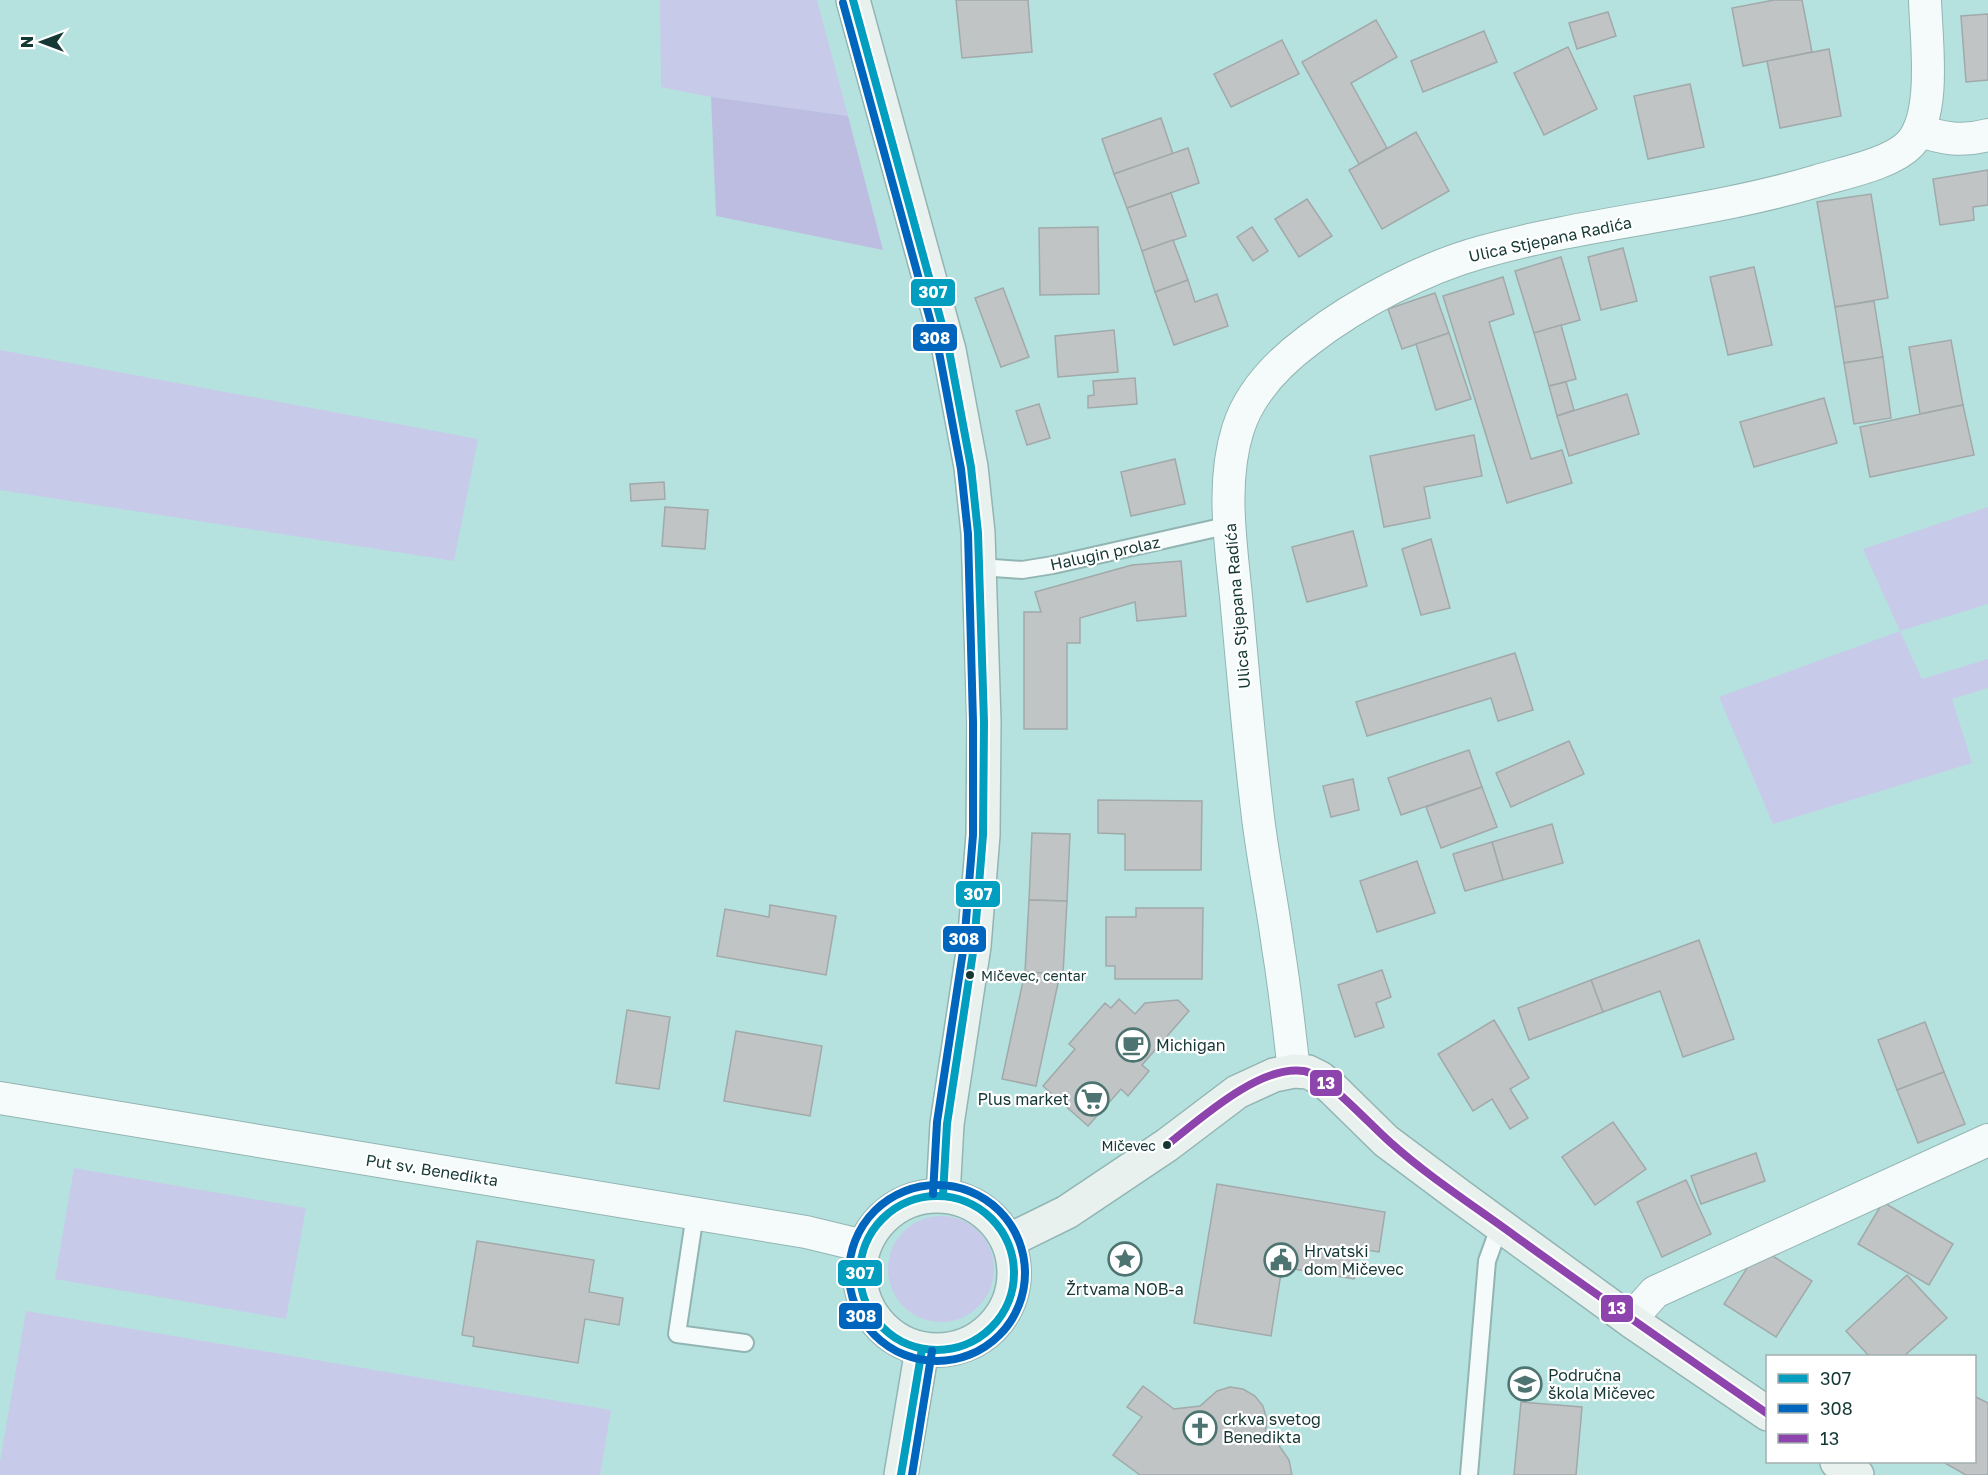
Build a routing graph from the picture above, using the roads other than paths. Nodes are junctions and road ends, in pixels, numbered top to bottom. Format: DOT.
graph roads {
  1 [pos="853,0"];
  2 [pos="1925,0"];
  3 [pos="1919,130"];
  4 [pos="1988,135"];
  5 [pos="1230,525"];
  6 [pos="980,567"];
  7 [pos="1294,1071"];
  8 [pos="0,1098"];
  9 [pos="1988,1140"];
  10 [pos="943,1195"];
  11 [pos="695,1214"];
  12 [pos="1500,1225"];
  13 [pos="1008,1242"];
  14 [pos="864,1246"];
  15 [pos="1630,1320"];
  16 [pos="745,1343"];
  17 [pos="922,1349"];
  18 [pos="1766,1413"];
  19 [pos="1840,1463"];
  20 [pos="901,1475"];
  21 [pos="1469,1475"];
  22 [pos="1857,1475"];
  1 -- 6 [label="street"];
  2 -- 3 [label="street, Ulica Stjepana Radića"];
  3 -- 4 [label="street"];
  3 -- 5 [label="street, Ulica Stjepana Radića"];
  5 -- 6 [label="lane, Halugin prolaz"];
  5 -- 7 [label="street, Ulica Stjepana Radića"];
  6 -- 10 [label="street"];
  7 -- 12 [label="street"];
  7 -- 13 [label="street"];
  8 -- 11 [label="street, Put sv. Benedikta"];
  9 -- 15 [label="street"];
  10 -- 13 [label="street"];
  10 -- 14 [label="street"];
  11 -- 14 [label="street, Put sv. Benedikta"];
  11 -- 16 [label="lane"];
  12 -- 15 [label="street"];
  12 -- 21 [label="lane"];
  13 -- 17 [label="street"];
  14 -- 17 [label="street"];
  15 -- 18 [label="street"];
  17 -- 20 [label="street"];
  19 -- 22 [label="street"];
}
